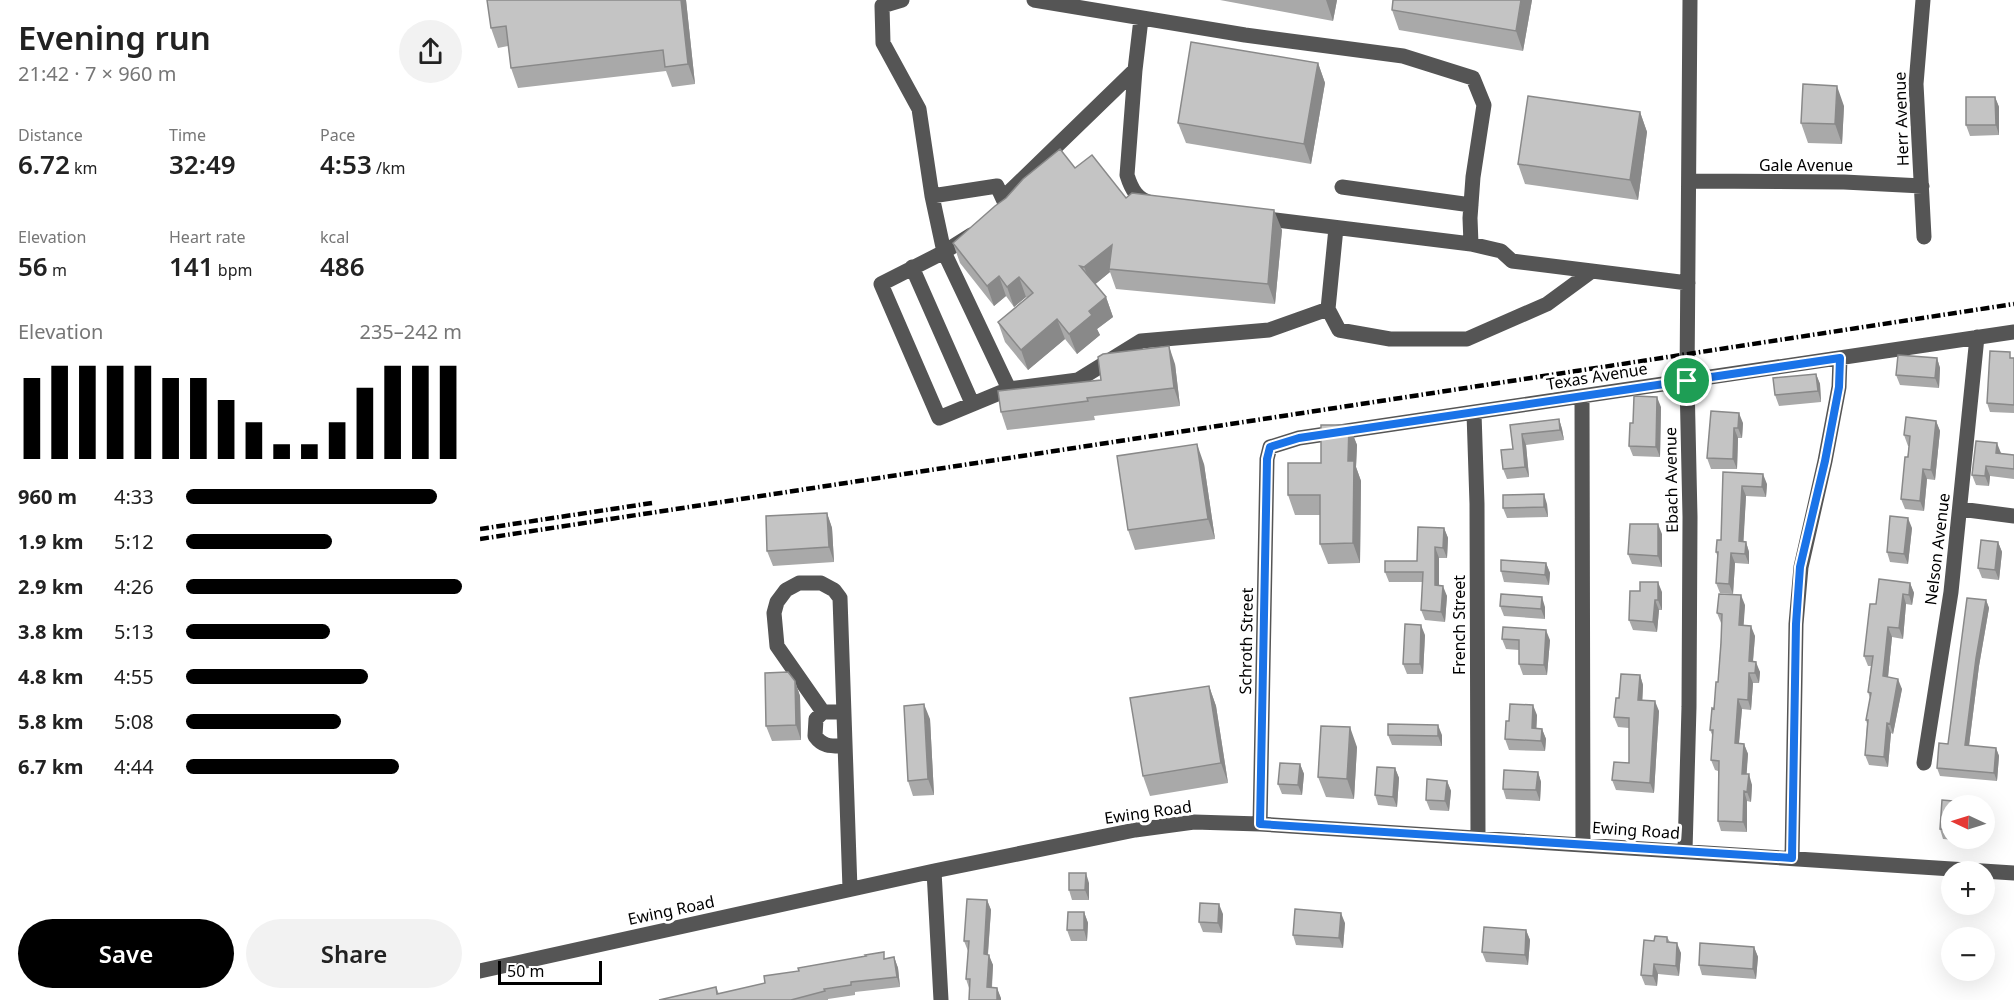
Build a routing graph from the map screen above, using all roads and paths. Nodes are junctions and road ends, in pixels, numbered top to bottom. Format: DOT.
graph roads {
  1 [pos="902,0"];
  2 [pos="1034,0"];
  3 [pos="1690,0"];
  4 [pos="1923,0"];
  5 [pos="1141,19"];
  6 [pos="1135,70"];
  7 [pos="1689,181"];
  8 [pos="1922,186"];
  9 [pos="1342,187"];
  10 [pos="932,196"];
  11 [pos="1003,198"];
  12 [pos="1168,205"];
  13 [pos="1471,206"];
  14 [pos="1247,216"];
  15 [pos="1336,228"];
  16 [pos="1924,237"];
  17 [pos="1471,244"];
  18 [pos="944,252"];
  19 [pos="912,267"];
  20 [pos="1592,272"];
  21 [pos="1688,283"];
  22 [pos="1328,309"];
  23 [pos="2014,332"];
  24 [pos="1977,337"];
  25 [pos="1840,358"];
  26 [pos="1687,381"];
  27 [pos="1009,389"];
  28 [pos="1582,397"];
  29 [pos="972,403"];
  30 [pos="1474,413"];
  31 [pos="1267,459"];
  32 [pos="1960,509"];
  33 [pos="2014,516"];
  34 [pos="823,712"];
  35 [pos="843,712"];
  36 [pos="844,746"];
  37 [pos="1924,763"];
  38 [pos="1260,824"];
  39 [pos="1478,837"];
  40 [pos="1583,844"];
  41 [pos="1685,851"];
  42 [pos="1792,858"];
  43 [pos="934,871"];
  44 [pos="2014,873"];
  45 [pos="850,889"];
  46 [pos="480,971"];
  47 [pos="941,1000"];
  1 -- 10 [label="street"];
  2 -- 5 [label="street"];
  3 -- 7 [label="street, Ebach Avenue"];
  4 -- 8 [label="street, Herr Avenue"];
  5 -- 6 [label="street"];
  5 -- 13 [label="street"];
  6 -- 11 [label="street"];
  6 -- 12 [label="street"];
  7 -- 8 [label="street, Gale Avenue"];
  7 -- 21 [label="street, Ebach Avenue"];
  8 -- 16 [label="street, Herr Avenue"];
  9 -- 13 [label="street"];
  10 -- 11 [label="street"];
  10 -- 18 [label="street"];
  11 -- 18 [label="street"];
  13 -- 17 [label="street"];
  14 -- 15 [label="street"];
  15 -- 17 [label="street"];
  15 -- 22 [label="street"];
  17 -- 20 [label="street"];
  18 -- 19 [label="street"];
  18 -- 27 [label="street"];
  19 -- 29 [label="street"];
  19 -- 29 [label="street"];
  20 -- 21 [label="street"];
  20 -- 22 [label="street"];
  21 -- 26 [label="street, Ebach Avenue"];
  22 -- 27 [label="street"];
  23 -- 24 [label="street, Texas Avenue"];
  24 -- 25 [label="street, Texas Avenue"];
  24 -- 32 [label="street, Nelson Avenue"];
  25 -- 26 [label="street, Texas Avenue"];
  25 -- 42 [label="street"];
  26 -- 28 [label="street, Texas Avenue"];
  26 -- 41 [label="street, Ebach Avenue"];
  27 -- 29 [label="street"];
  28 -- 30 [label="street, Texas Avenue"];
  28 -- 40 [label="street"];
  30 -- 31 [label="street, Texas Avenue"];
  30 -- 39 [label="street, French Street"];
  31 -- 38 [label="street, Schroth Street"];
  32 -- 33 [label="street"];
  32 -- 37 [label="street, Nelson Avenue"];
  34 -- 35 [label="street"];
  34 -- 35 [label="street"];
  34 -- 36 [label="street"];
  35 -- 36 [label="street"];
  36 -- 45 [label="street"];
  38 -- 39 [label="street, Ewing Road"];
  38 -- 43 [label="street, Ewing Road"];
  39 -- 40 [label="street, Ewing Road"];
  40 -- 41 [label="street, Ewing Road"];
  41 -- 42 [label="street, Ewing Road"];
  42 -- 44 [label="street, Ewing Road"];
  43 -- 45 [label="street, Ewing Road"];
  43 -- 47 [label="street"];
  45 -- 46 [label="street, Ewing Road"];
}
